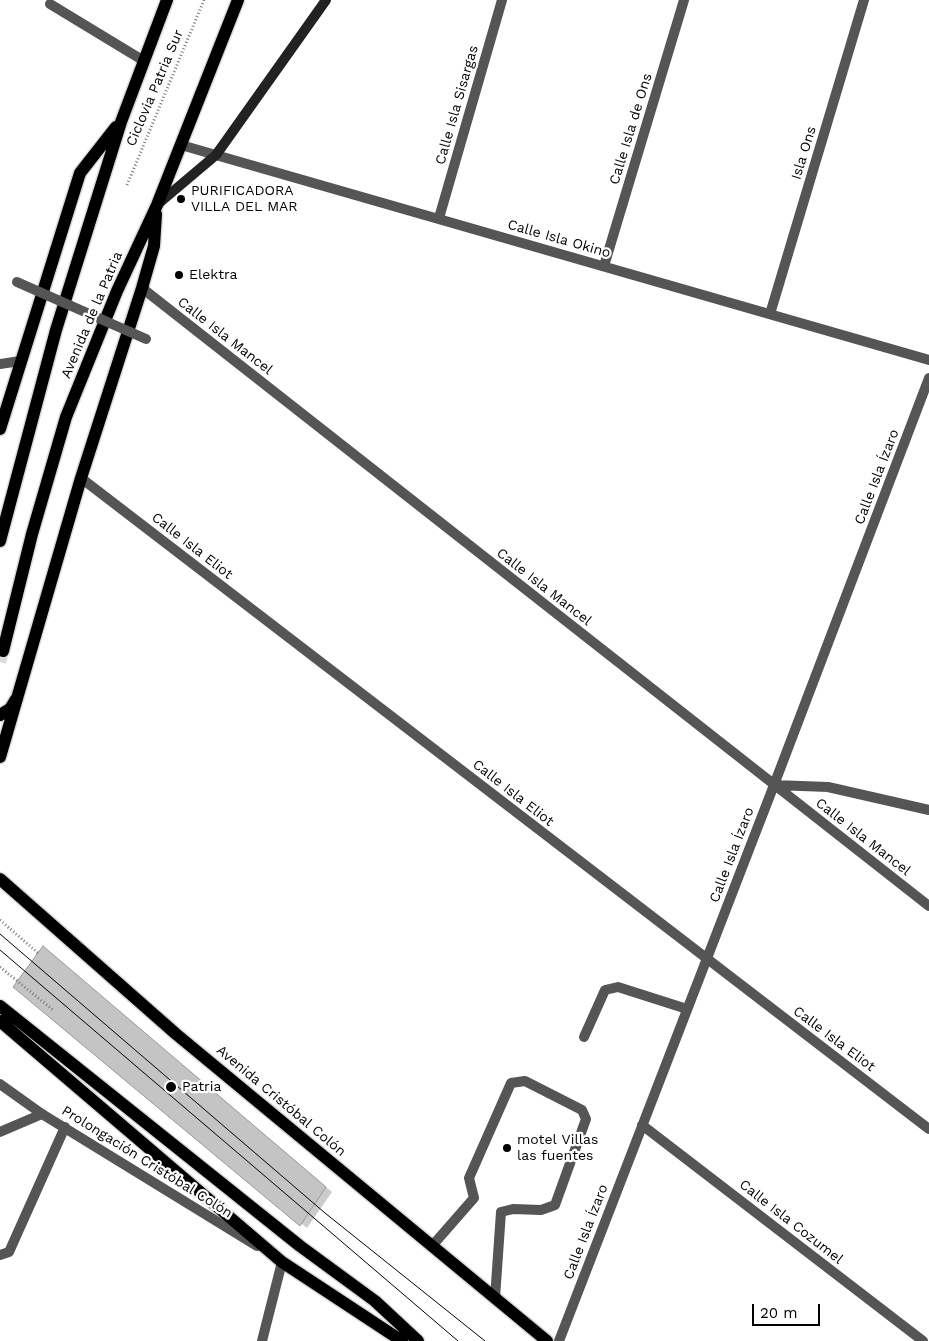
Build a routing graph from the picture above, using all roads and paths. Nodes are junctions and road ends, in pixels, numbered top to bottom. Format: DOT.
graph roads {
  1 [pos="167,0"];
  2 [pos="204,0"];
  3 [pos="238,0"];
  4 [pos="326,0"];
  5 [pos="502,0"];
  6 [pos="684,0"];
  7 [pos="864,0"];
  8 [pos="50,4"];
  9 [pos="144,61"];
  10 [pos="121,122"];
  11 [pos="181,145"];
  12 [pos="216,155"];
  13 [pos="127,185"];
  14 [pos="157,205"];
  15 [pos="439,218"];
  16 [pos="604,266"];
  17 [pos="17,282"];
  18 [pos="142,288"];
  19 [pos="770,314"];
  20 [pos="146,339"];
  21 [pos="929,360"];
  22 [pos="20,362"];
  23 [pos="0,364"];
  24 [pos="929,378"];
  25 [pos="0,429"];
  26 [pos="81,478"];
  27 [pos="0,541"];
  28 [pos="3,651"];
  29 [pos="19,695"];
  30 [pos="0,715"];
  31 [pos="0,757"];
  32 [pos="774,785"];
  33 [pos="929,810"];
  34 [pos="0,879"];
  35 [pos="929,906"];
  36 [pos="0,920"];
  37 [pos="38,953"];
  38 [pos="706,959"];
  39 [pos="0,968"];
  40 [pos="0,1006"];
  41 [pos="687,1009"];
  42 [pos="53,1010"];
  43 [pos="0,1021"];
  44 [pos="584,1037"];
  45 [pos="0,1084"];
  46 [pos="42,1114"];
  47 [pos="642,1125"];
  48 [pos="65,1127"];
  49 [pos="929,1129"];
  50 [pos="0,1132"];
  51 [pos="432,1246"];
  52 [pos="0,1255"];
  53 [pos="282,1262"];
  54 [pos="495,1298"];
  55 [pos="262,1341"];
  56 [pos="402,1341"];
  57 [pos="418,1341"];
  58 [pos="547,1341"];
  59 [pos="559,1341"];
  60 [pos="923,1341"];
  1 -- 9 [label="main road, Avenida de la Patria"];
  2 -- 13 [label="path, Ciclovia Patria Sur"];
  3 -- 11 [label="main road, Avenida de la Patria"];
  4 -- 12 [label="street"];
  5 -- 15 [label="street, Calle Isla Sisargas"];
  6 -- 16 [label="street, Calle Isla de Ons"];
  7 -- 19 [label="street, Isla Ons"];
  8 -- 9 [label="street"];
  9 -- 10 [label="main road, Avenida de la Patria"];
  10 -- 22 [label="main road"];
  10 -- 27 [label="main road, Avenida de la Patria"];
  11 -- 12 [label="street, Calle Isla Okino"];
  11 -- 14 [label="main road, Avenida de la Patria"];
  12 -- 14 [label="street"];
  12 -- 15 [label="street, Calle Isla Okino"];
  14 -- 18 [label="main road"];
  14 -- 28 [label="main road, Avenida de la Patria"];
  15 -- 16 [label="street, Calle Isla Okino"];
  16 -- 19 [label="street, Calle Isla Okino"];
  17 -- 20 [label="street, bridge"];
  18 -- 26 [label="main road"];
  18 -- 32 [label="street, Calle Isla Mancel"];
  19 -- 21 [label="street, Calle Isla Okino"];
  22 -- 23 [label="street"];
  22 -- 25 [label="main road"];
  24 -- 32 [label="street, Calle Isla Ízaro"];
  26 -- 29 [label="main road"];
  26 -- 38 [label="street, Calle Isla Eliot"];
  29 -- 30 [label="main road"];
  29 -- 31 [label="main road"];
  32 -- 33 [label="street"];
  32 -- 35 [label="street, Calle Isla Mancel"];
  32 -- 38 [label="street, Calle Isla Ízaro"];
  34 -- 51 [label="main road, Avenida Cristóbal Colón"];
  36 -- 37 [label="path"];
  38 -- 41 [label="street, Calle Isla Ízaro"];
  38 -- 49 [label="street, Calle Isla Eliot"];
  39 -- 42 [label="path"];
  40 -- 57 [label="main road"];
  41 -- 44 [label="street"];
  41 -- 47 [label="street, Calle Isla Ízaro"];
  43 -- 53 [label="main road"];
  45 -- 46 [label="street, Prolongación Cristóbal Colón"];
  46 -- 48 [label="street, Prolongación Cristóbal Colón"];
  46 -- 50 [label="street"];
  47 -- 59 [label="street, Calle Isla Ízaro"];
  47 -- 60 [label="street, Calle Isla Cozumel"];
  48 -- 52 [label="street"];
  48 -- 53 [label="street, Prolongación Cristóbal Colón"];
  51 -- 54 [label="main road, Avenida Cristóbal Colón"];
  51 -- 54 [label="street"];
  53 -- 55 [label="street"];
  53 -- 56 [label="main road"];
  54 -- 58 [label="main road, Avenida Cristóbal Colón"];
}
